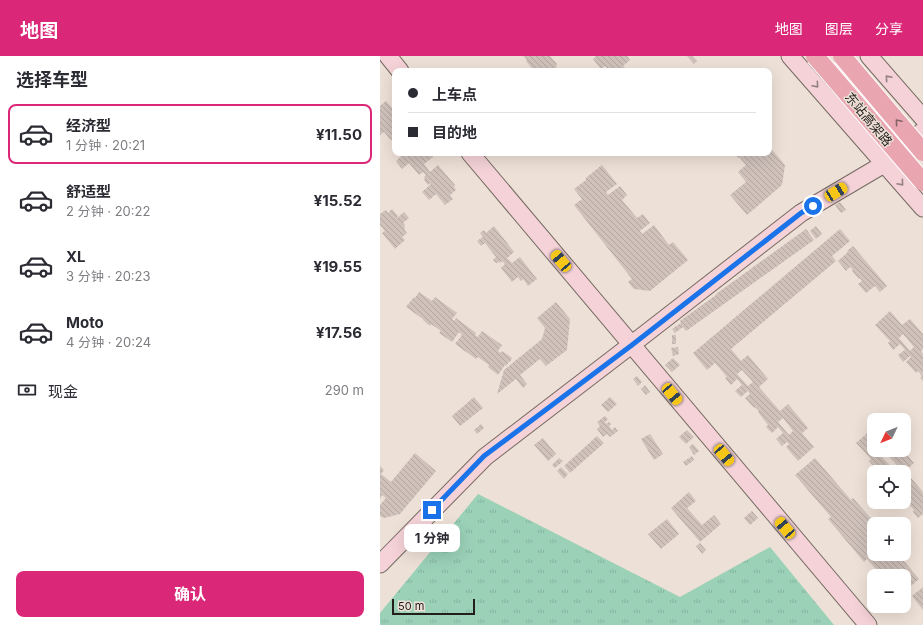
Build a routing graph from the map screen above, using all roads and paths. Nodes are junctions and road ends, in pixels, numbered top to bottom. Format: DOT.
graph roads {
  1 [pos="388,56"];
  2 [pos="790,56"];
  3 [pos="815,56"];
  4 [pos="842,56"];
  5 [pos="869,56"];
  6 [pos="398,68"];
  7 [pos="923,118"];
  8 [pos="923,131"];
  9 [pos="923,152"];
  10 [pos="473,156"];
  11 [pos="884,164"];
  12 [pos="923,182"];
  13 [pos="923,208"];
  14 [pos="632,345"];
  15 [pos="380,564"];
  16 [pos="868,625"];
  1 -- 6 [label="street"];
  2 -- 11 [label="street, one-way"];
  3 -- 12 [label="main road, 东站高架路, bridge"];
  9 -- 4 [label="main road, 东站高架路, one-way, bridge"];
  7 -- 5 [label="street, one-way"];
  8 -- 11 [label="street"];
  10 -- 14 [label="street"];
  11 -- 13 [label="street, one-way"];
  11 -- 14 [label="street"];
  14 -- 15 [label="street"];
  14 -- 16 [label="street"];
}
